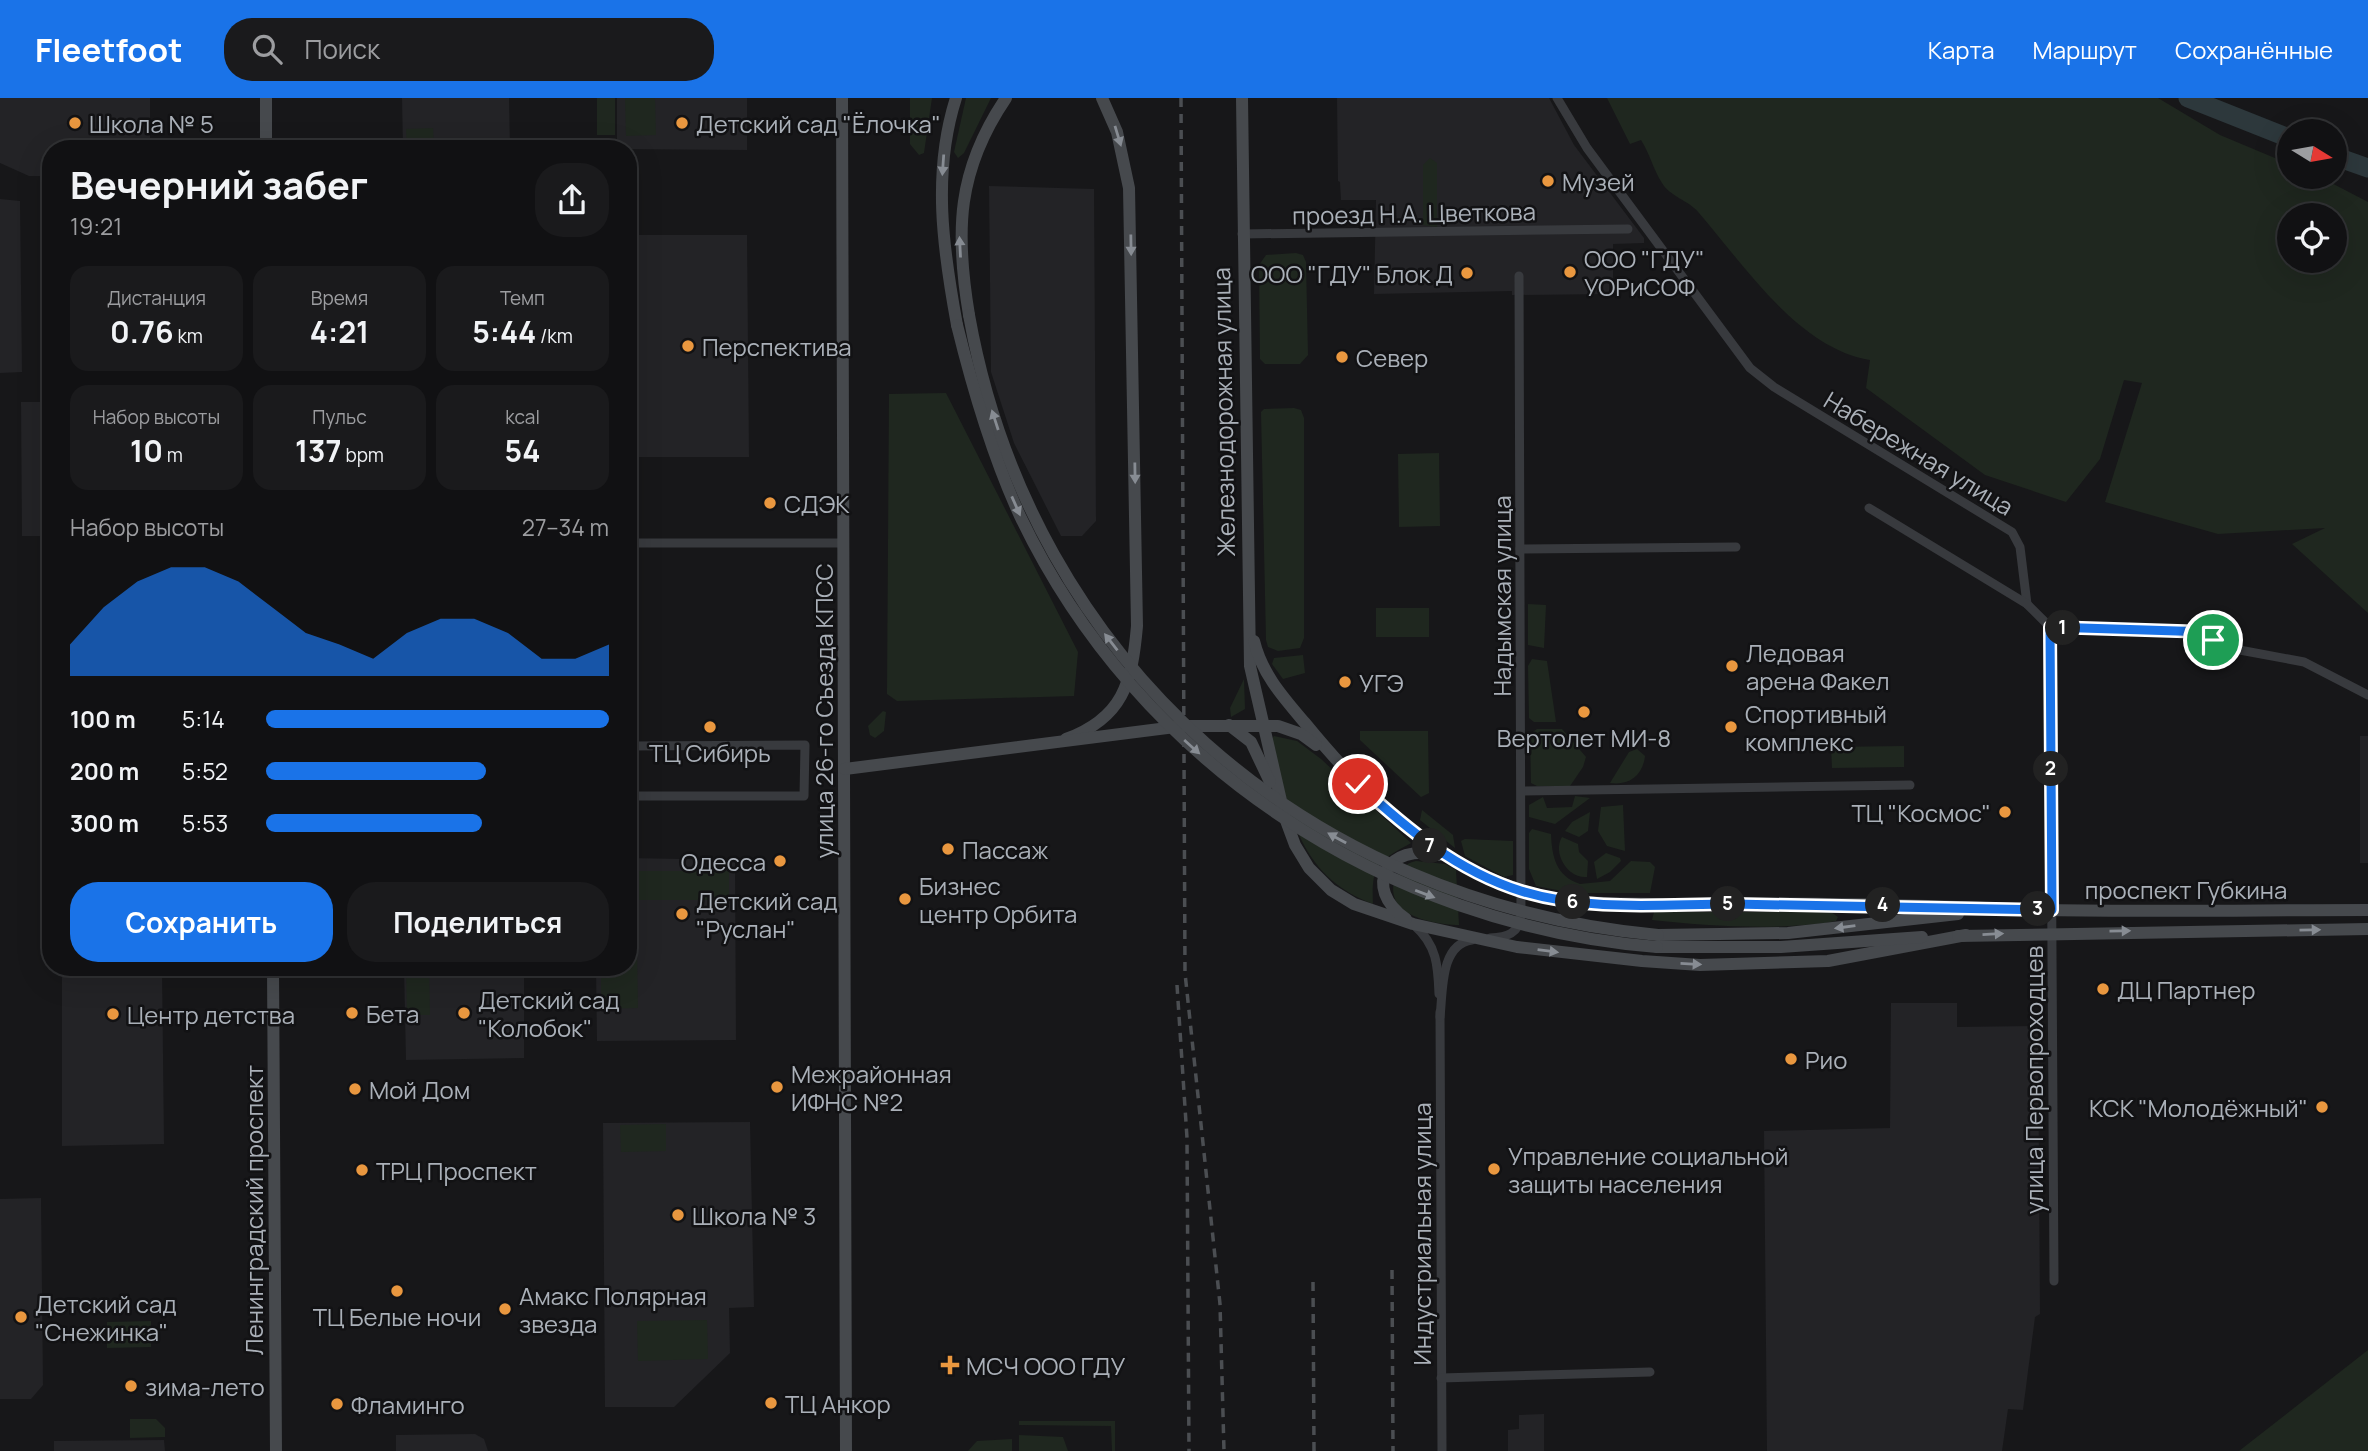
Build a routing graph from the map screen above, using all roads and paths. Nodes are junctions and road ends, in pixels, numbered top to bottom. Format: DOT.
graph roads {
  1 [pos="266,98"];
  2 [pos="842,98"];
  3 [pos="956,98"];
  4 [pos="1006,98"];
  5 [pos="1102,98"];
  6 [pos="1242,98"];
  7 [pos="1557,98"];
  8 [pos="266,140"];
  9 [pos="1628,229"];
  10 [pos="1242,234"];
  11 [pos="1519,276"];
  12 [pos="1868,508"];
  13 [pos="637,543"];
  14 [pos="844,543"];
  15 [pos="1735,547"];
  16 [pos="1520,549"];
  17 [pos="2027,604"];
  18 [pos="1248,617"];
  19 [pos="2050,627"];
  20 [pos="2368,695"];
  21 [pos="1226,724"];
  22 [pos="1263,724"];
  23 [pos="1066,739"];
  24 [pos="637,746"];
  25 [pos="1335,760"];
  26 [pos="845,769"];
  27 [pos="1910,785"];
  28 [pos="1522,791"];
  29 [pos="637,796"];
  30 [pos="1285,818"];
  31 [pos="1449,858"];
  32 [pos="1522,891"];
  33 [pos="2011,909"];
  34 [pos="2052,910"];
  35 [pos="2368,910"];
  36 [pos="1413,924"];
  37 [pos="2368,929"];
  38 [pos="2052,932"];
  39 [pos="1966,935"];
  40 [pos="1479,939"];
  41 [pos="1657,941"];
  42 [pos="273,976"];
  43 [pos="1440,1017"];
  44 [pos="2054,1281"];
  45 [pos="1650,1372"];
  46 [pos="1441,1378"];
  47 [pos="276,1451"];
  48 [pos="846,1451"];
  49 [pos="1442,1451"];
  1 -- 8 [label="main road"];
  2 -- 14 [label="main road, улица 26-го Съезда КПСС"];
  3 -- 41 [label="main road, one-way, bridge"];
  41 -- 4 [label="main road, one-way, bridge"];
  5 -- 23 [label="main road, one-way"];
  6 -- 10 [label="main road, Железнодорожная улица"];
  7 -- 17 [label="street, Набережная улица"];
  9 -- 10 [label="street, проезд Н.А. Цветкова"];
  10 -- 18 [label="main road, Железнодорожная улица"];
  11 -- 16 [label="street, Надымская улица"];
  12 -- 17 [label="street"];
  13 -- 14 [label="street"];
  14 -- 26 [label="main road, улица 26-го Съезда КПСС"];
  15 -- 16 [label="street"];
  16 -- 28 [label="street, Надымская улица"];
  17 -- 19 [label="street"];
  18 -- 22 [label="main road, Железнодорожная улица"];
  18 -- 25 [label="main road"];
  19 -- 20 [label="street"];
  19 -- 34 [label="street, улица Первопроходцев"];
  21 -- 22 [label="main road"];
  21 -- 23 [label="main road"];
  21 -- 30 [label="main road"];
  22 -- 25 [label="main road"];
  22 -- 30 [label="main road, проспект Губкина"];
  23 -- 26 [label="main road"];
  24 -- 29 [label="street"];
  25 -- 31 [label="main road, проспект Губкина"];
  26 -- 48 [label="main road, улица 26-го Съезда КПСС"];
  27 -- 28 [label="street"];
  28 -- 32 [label="street, Надымская улица"];
  30 -- 36 [label="main road, проспект Губкина"];
  31 -- 32 [label="main road, проспект Губкина"];
  31 -- 36 [label="main road"];
  32 -- 33 [label="main road, проспект Губкина"];
  32 -- 40 [label="street, Надымская улица"];
  33 -- 34 [label="main road, проспект Губкина"];
  33 -- 41 [label="main road, one-way"];
  34 -- 35 [label="main road, проспект Губкина"];
  34 -- 38 [label="street, улица Первопроходцев"];
  36 -- 40 [label="main road, проспект Губкина"];
  36 -- 43 [label="street, Индустриальная улица"];
  38 -- 37 [label="main road, проспект Губкина, one-way"];
  39 -- 38 [label="main road, проспект Губкина, one-way"];
  38 -- 44 [label="street, улица Первопроходцев"];
  40 -- 39 [label="main road, проспект Губкина, one-way"];
  39 -- 41 [label="main road, проспект Губкина"];
  40 -- 43 [label="street, Индустриальная улица"];
  42 -- 47 [label="main road, Ленинградский проспект"];
  43 -- 46 [label="street, Индустриальная улица"];
  45 -- 46 [label="street"];
  46 -- 49 [label="street, Индустриальная улица"];
}
